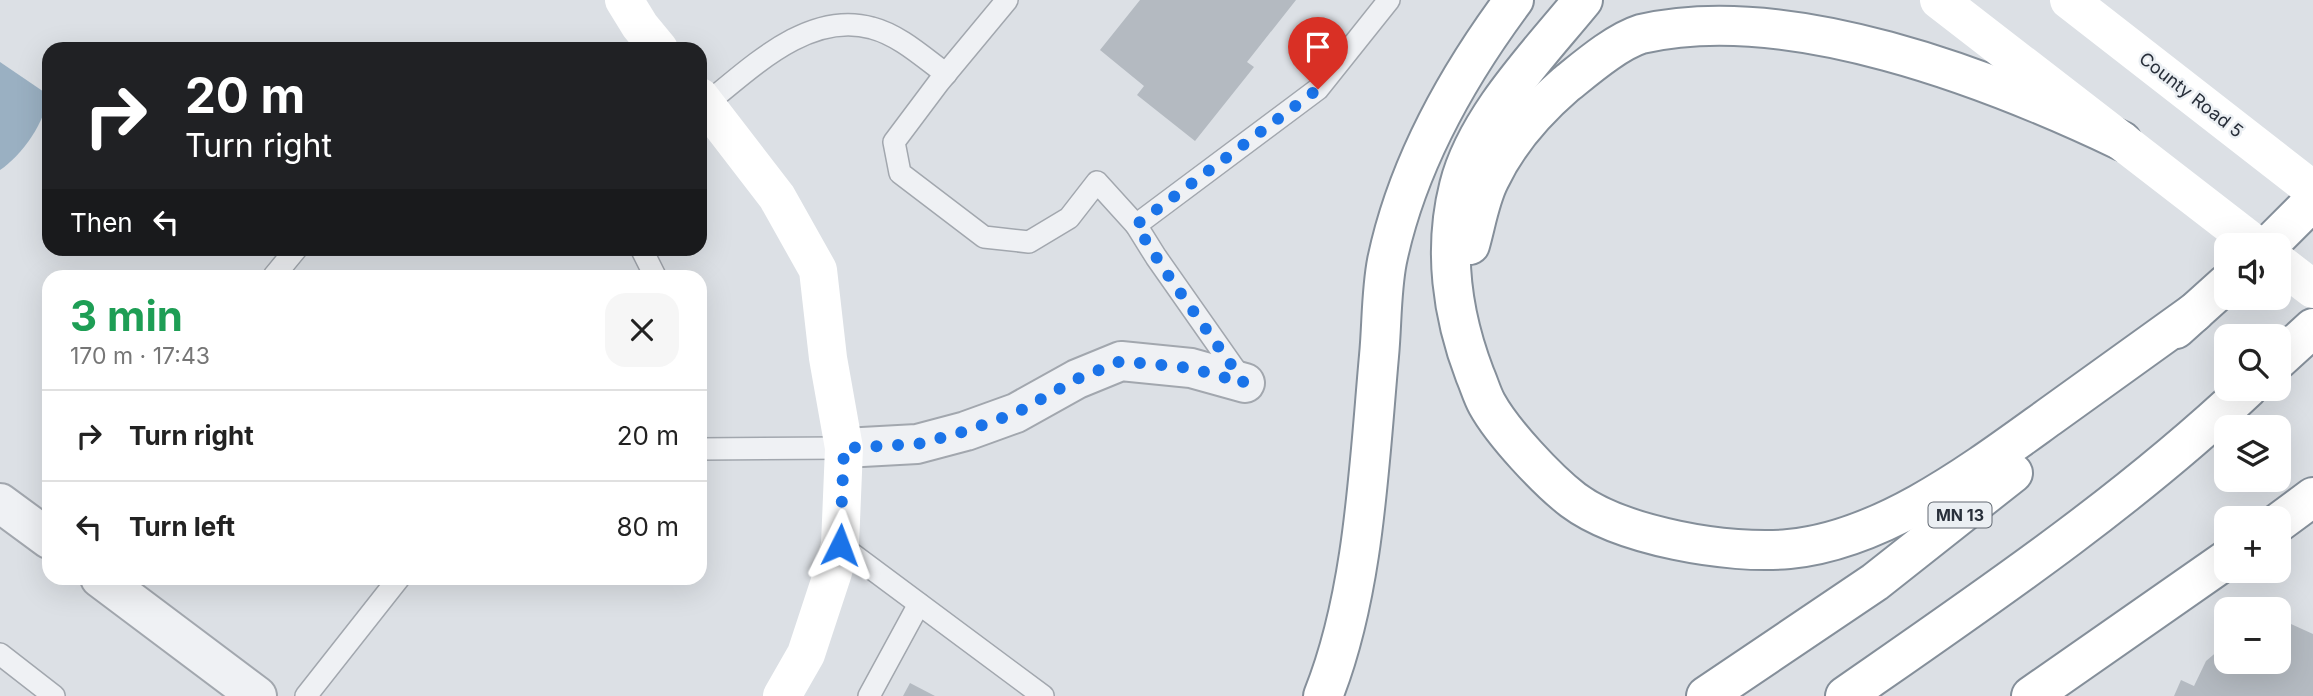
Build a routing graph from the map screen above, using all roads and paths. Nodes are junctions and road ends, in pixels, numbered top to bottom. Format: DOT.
graph roads {
  1 [pos="624,0"];
  2 [pos="1007,0"];
  3 [pos="1389,0"];
  4 [pos="1514,0"];
  5 [pos="1583,0"];
  6 [pos="1939,0"];
  7 [pos="2069,0"];
  8 [pos="653,42"];
  9 [pos="946,74"];
  10 [pos="707,97"];
  11 [pos="707,105"];
  12 [pos="2122,141"];
  13 [pos="2313,190"];
  14 [pos="2313,201"];
  15 [pos="1136,225"];
  16 [pos="2241,233"];
  17 [pos="2281,233"];
  18 [pos="291,256"];
  19 [pos="280,270"];
  20 [pos="2291,272"];
  21 [pos="2313,289"];
  22 [pos="2214,295"];
  23 [pos="1454,304"];
  24 [pos="2195,312"];
  25 [pos="2313,328"];
  26 [pos="2291,348"];
  27 [pos="1244,383"];
  28 [pos="2233,401"];
  29 [pos="844,448"];
  30 [pos="707,449"];
  31 [pos="2313,497"];
  32 [pos="0,503"];
  33 [pos="2291,513"];
  34 [pos="42,535"];
  35 [pos="840,545"];
  36 [pos="2214,568"];
  37 [pos="109,585"];
  38 [pos="393,585"];
  39 [pos="919,604"];
  40 [pos="0,654"];
  41 [pos="54,696"];
  42 [pos="257,696"];
  43 [pos="306,696"];
  44 [pos="782,696"];
  45 [pos="869,696"];
  46 [pos="1043,696"];
  47 [pos="1323,696"];
  48 [pos="1706,696"];
  49 [pos="1845,696"];
  50 [pos="2031,696"];
  1 -- 8 [label="main road"];
  2 -- 9 [label="lane"];
  3 -- 15 [label="lane"];
  4 -- 47 [label="main road"];
  5 -- 23 [label="main road"];
  6 -- 12 [label="main road"];
  7 -- 13 [label="main road, County Road 5"];
  9 -- 10 [label="lane"];
  9 -- 15 [label="lane"];
  11 -- 29 [label="main road"];
  12 -- 16 [label="main road"];
  12 -- 23 [label="main road"];
  14 -- 17 [label="main road"];
  15 -- 27 [label="lane"];
  18 -- 19 [label="lane"];
  20 -- 21 [label="main road"];
  22 -- 24 [label="main road, MN 13"];
  23 -- 24 [label="main road"];
  24 -- 48 [label="main road, MN 13"];
  25 -- 26 [label="main road"];
  27 -- 29 [label="street"];
  28 -- 49 [label="main road"];
  29 -- 30 [label="lane"];
  29 -- 35 [label="main road"];
  31 -- 33 [label="main road"];
  32 -- 34 [label="street"];
  35 -- 39 [label="lane"];
  35 -- 44 [label="main road"];
  36 -- 50 [label="main road"];
  37 -- 42 [label="street"];
  38 -- 43 [label="lane"];
  39 -- 45 [label="lane"];
  39 -- 46 [label="lane"];
  40 -- 41 [label="lane"];
}
